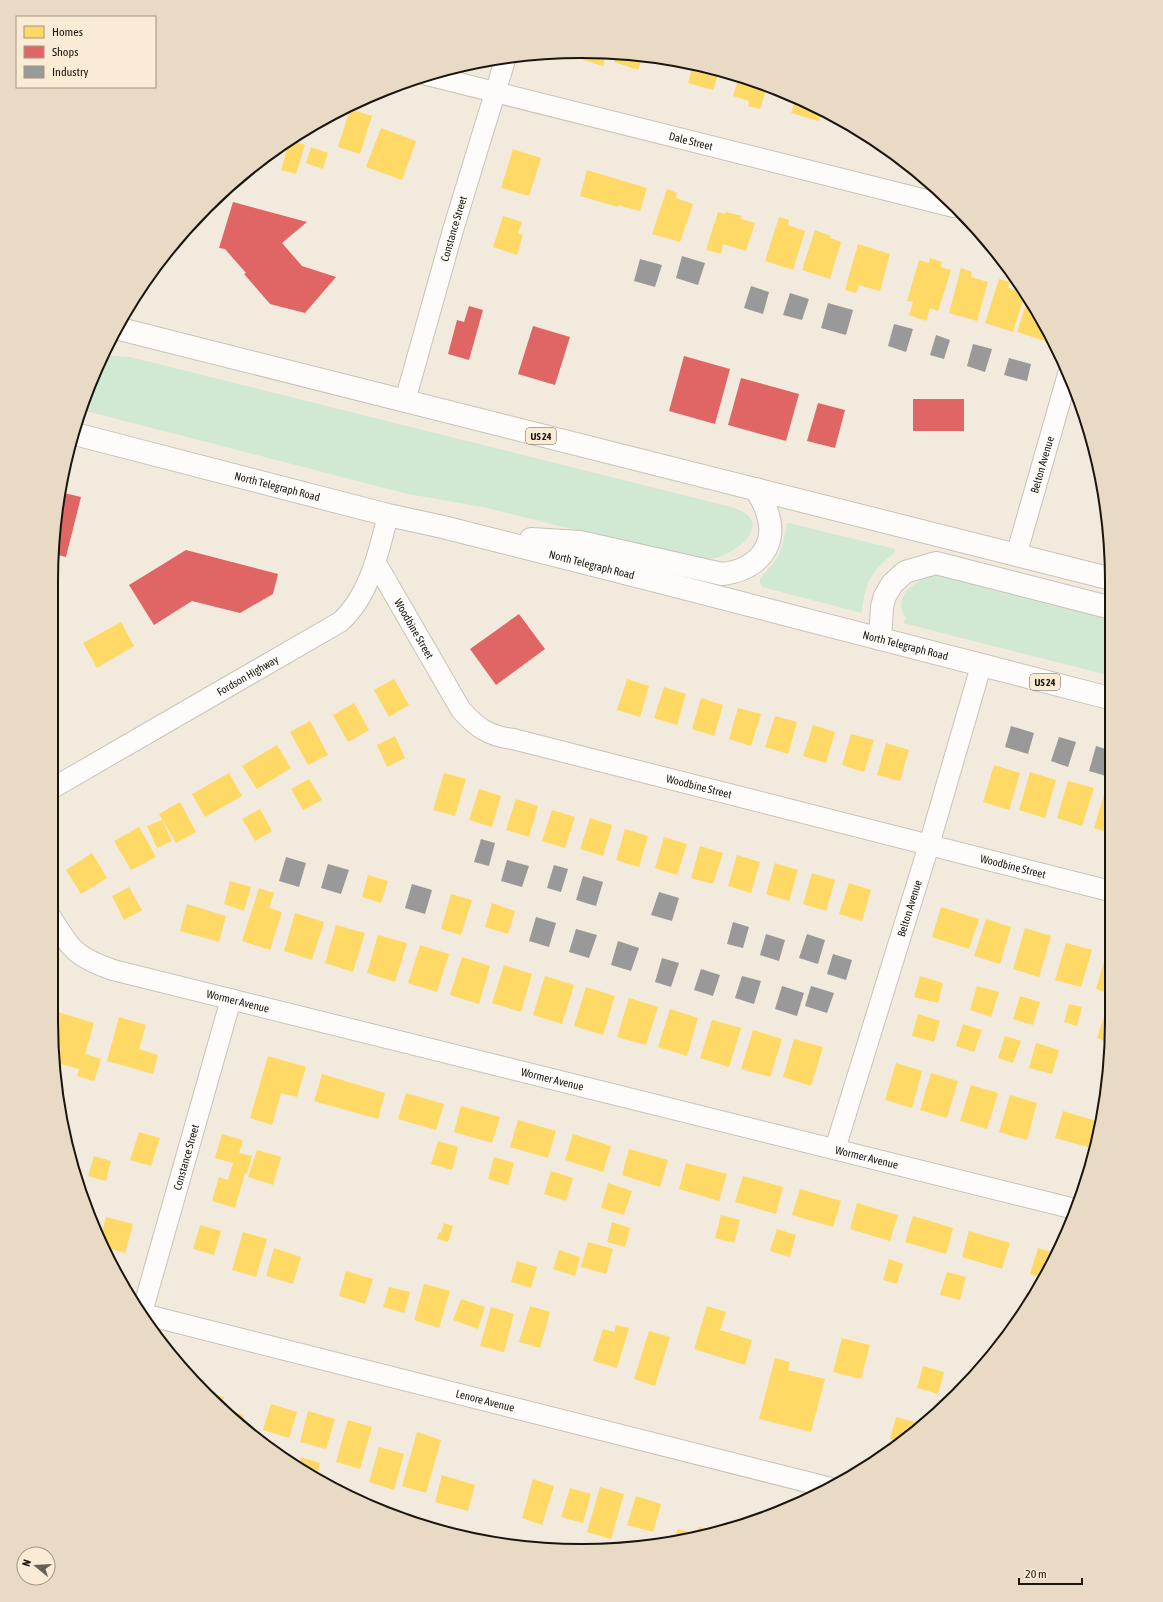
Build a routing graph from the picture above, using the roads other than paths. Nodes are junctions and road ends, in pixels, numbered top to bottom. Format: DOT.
graph roads {
  1 [pos="504,64"];
  2 [pos="439,78"];
  3 [pos="496,93"];
  4 [pos="945,205"];
  5 [pos="123,330"];
  6 [pos="1066,383"];
  7 [pos="405,401"];
  8 [pos="79,435"];
  9 [pos="756,490"];
  10 [pos="388,515"];
  11 [pos="483,537"];
  12 [pos="1016,556"];
  13 [pos="376,563"];
  14 [pos="1105,577"];
  15 [pos="1105,606"];
  16 [pos="880,639"];
  17 [pos="981,666"];
  18 [pos="1105,697"];
  19 [pos="58,785"];
  20 [pos="929,845"];
  21 [pos="1105,889"];
  22 [pos="58,929"];
  23 [pos="231,999"];
  24 [pos="835,1149"];
  25 [pos="1070,1208"];
  26 [pos="142,1305"];
  27 [pos="150,1317"];
  28 [pos="821,1486"];
  1 -- 3 [label="street, Constance Street"];
  2 -- 3 [label="street, Dale Street"];
  3 -- 4 [label="street, Dale Street"];
  3 -- 7 [label="street, Constance Street"];
  5 -- 7 [label="main road, US 24"];
  6 -- 12 [label="street, Belton Avenue"];
  7 -- 9 [label="main road, US 24"];
  8 -- 10 [label="main road, North Telegraph Road / US 24"];
  9 -- 11 [label="main road"];
  9 -- 12 [label="main road, US 24"];
  10 -- 11 [label="main road, North Telegraph Road / US 24"];
  10 -- 13 [label="street, Fordson Highway"];
  11 -- 16 [label="main road, North Telegraph Road / US 24"];
  12 -- 14 [label="main road, US 24"];
  13 -- 19 [label="street, Fordson Highway"];
  13 -- 20 [label="street, Woodbine Street"];
  15 -- 16 [label="main road"];
  16 -- 17 [label="main road, North Telegraph Road / US 24"];
  17 -- 18 [label="main road, North Telegraph Road / US 24"];
  17 -- 20 [label="street, Belton Avenue"];
  20 -- 21 [label="street, Woodbine Street"];
  20 -- 24 [label="street, Belton Avenue"];
  22 -- 23 [label="street, Wormer Avenue"];
  23 -- 24 [label="street, Wormer Avenue"];
  23 -- 26 [label="street, Constance Street"];
  24 -- 25 [label="street, Wormer Avenue"];
  27 -- 28 [label="street, Lenore Avenue"];
}
